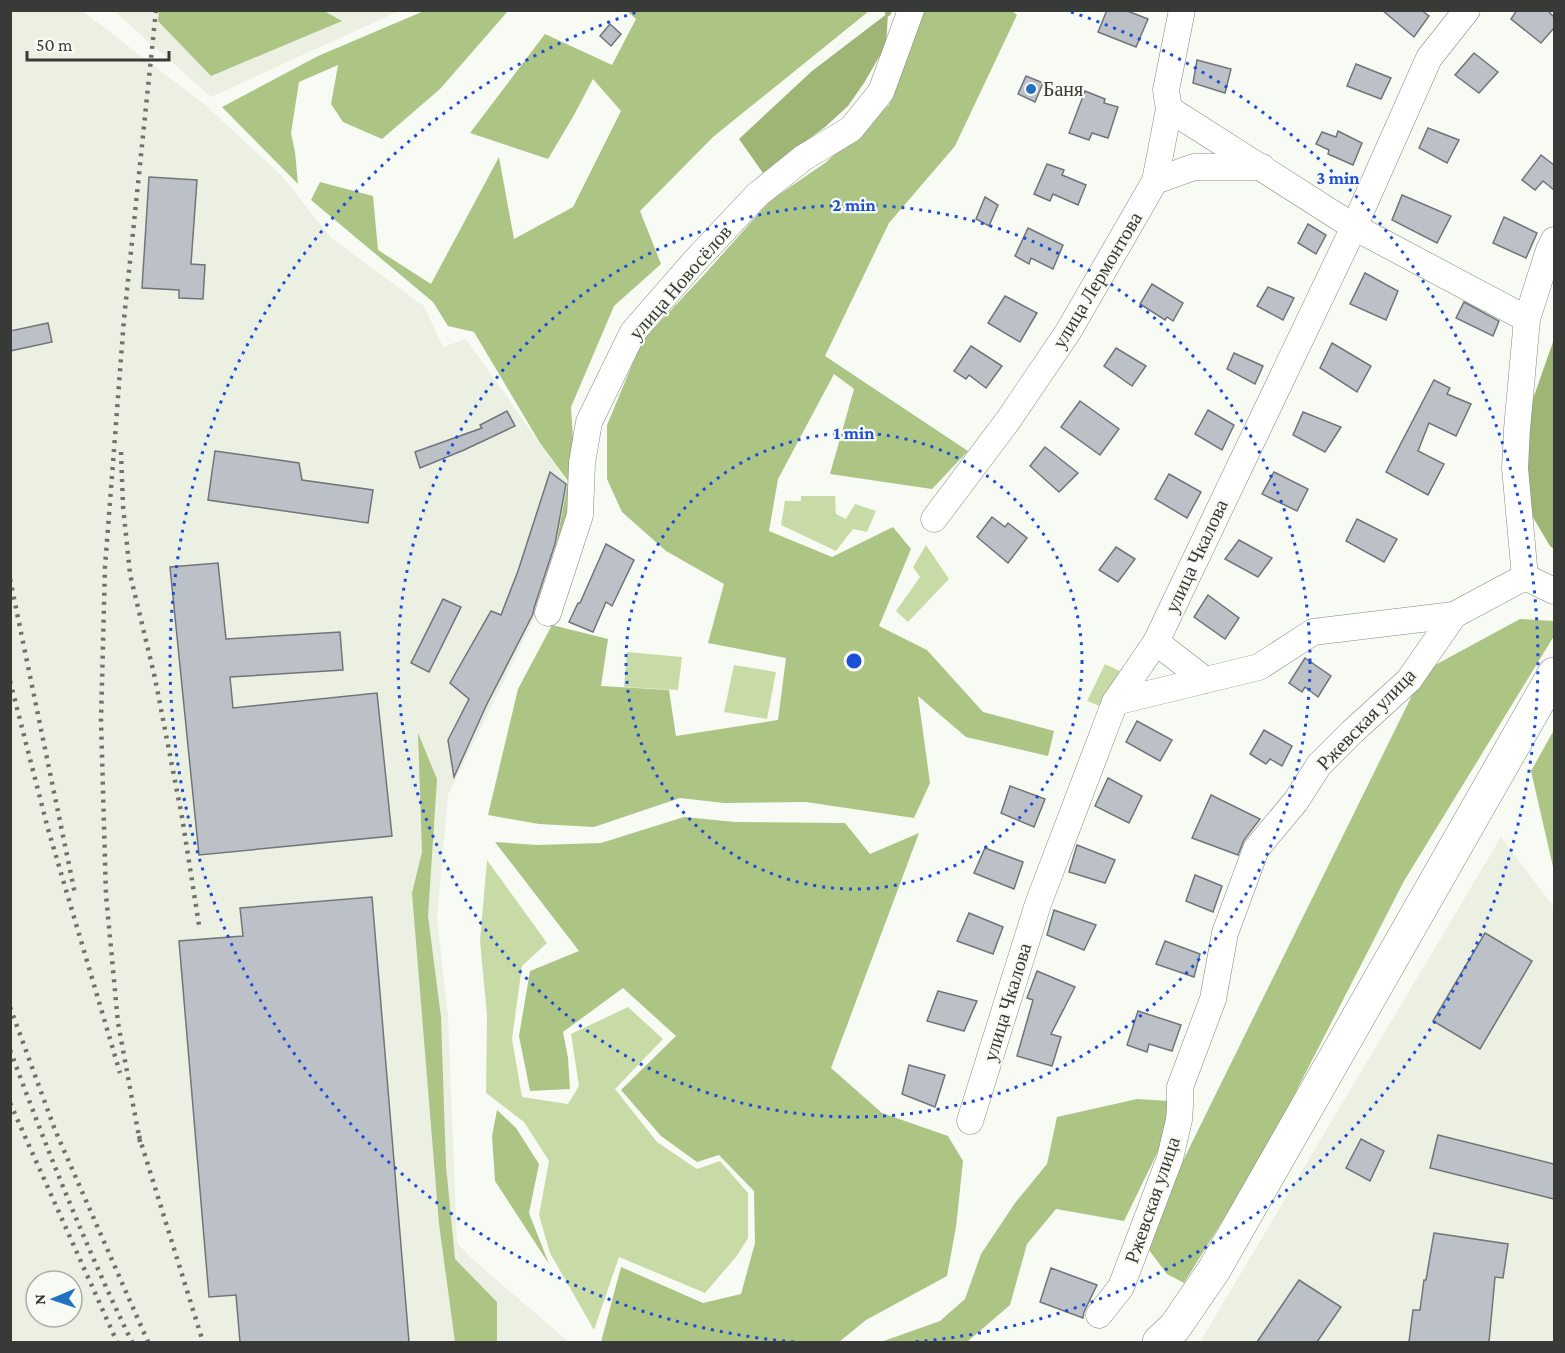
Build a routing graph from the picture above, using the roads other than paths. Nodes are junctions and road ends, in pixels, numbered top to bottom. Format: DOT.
graph roads {
  1 [pos="911,10"];
  2 [pos="1182,10"];
  3 [pos="1467,10"];
  4 [pos="1169,109"];
  5 [pos="1262,167"];
  6 [pos="1155,181"];
  7 [pos="1354,227"];
  8 [pos="1554,240"];
  9 [pos="1527,319"];
  10 [pos="934,519"];
  11 [pos="1525,577"];
  12 [pos="1554,591"];
  13 [pos="548,613"];
  14 [pos="1454,615"];
  15 [pos="1156,642"];
  16 [pos="1554,674"];
  17 [pos="1205,680"];
  18 [pos="1115,702"];
  19 [pos="970,1121"];
  20 [pos="1099,1316"];
  21 [pos="1159,1342"];
  1 -- 13 [label="street, улица Новосёлов"];
  2 -- 4 [label="street, улица Лермонтова"];
  3 -- 7 [label="street, улица Чкалова"];
  4 -- 5 [label="street"];
  4 -- 6 [label="street, улица Лермонтова"];
  5 -- 6 [label="street"];
  5 -- 7 [label="street"];
  6 -- 10 [label="street, улица Лермонтова"];
  7 -- 9 [label="street"];
  7 -- 15 [label="street, улица Чкалова"];
  8 -- 9 [label="street"];
  9 -- 11 [label="street"];
  11 -- 12 [label="street"];
  11 -- 14 [label="street, Ржевская улица"];
  14 -- 17 [label="street"];
  14 -- 20 [label="street, Ржевская улица"];
  15 -- 17 [label="street"];
  15 -- 18 [label="street, улица Чкалова"];
  16 -- 21 [label="main road"];
  17 -- 18 [label="street"];
  18 -- 19 [label="street, улица Чкалова"];
}
